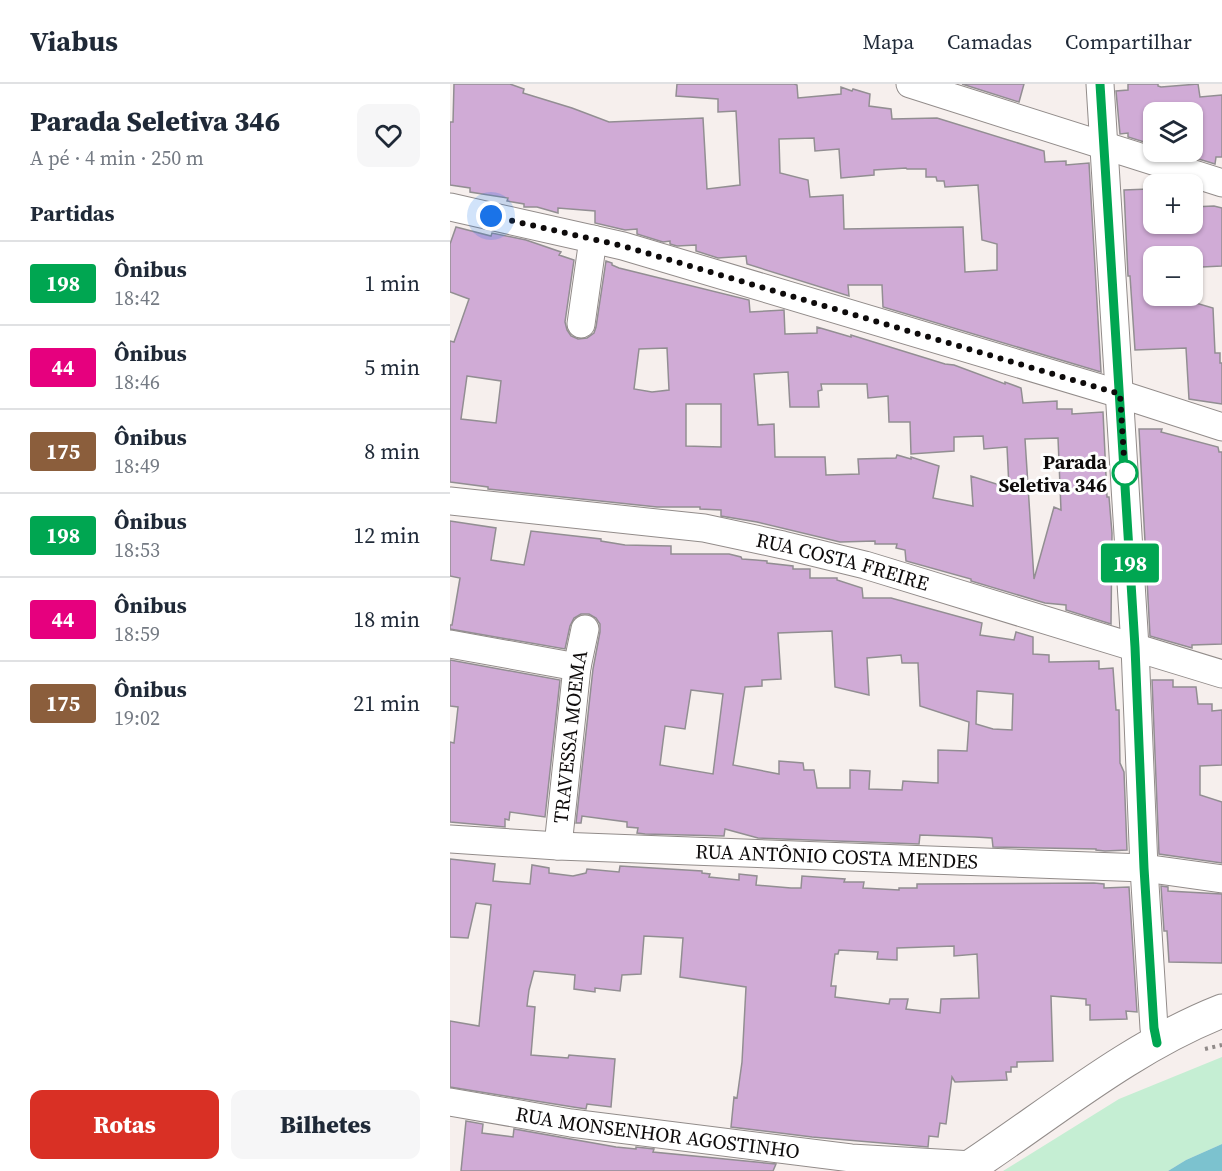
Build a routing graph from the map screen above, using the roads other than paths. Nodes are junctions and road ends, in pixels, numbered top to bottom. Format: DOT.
graph roads {
  1 [pos="910,84"];
  2 [pos="1100,84"];
  3 [pos="1103,144"];
  4 [pos="1222,183"];
  5 [pos="450,207"];
  6 [pos="593,239"];
  7 [pos="581,324"];
  8 [pos="1120,394"];
  9 [pos="1222,427"];
  10 [pos="450,501"];
  11 [pos="585,629"];
  12 [pos="450,644"];
  13 [pos="1135,647"];
  14 [pos="577,667"];
  15 [pos="1222,674"];
  16 [pos="450,839"];
  17 [pos="558,846"];
  18 [pos="1144,868"];
  19 [pos="1222,879"];
  20 [pos="1222,1011"];
  21 [pos="1157,1043"];
  22 [pos="450,1102"];
  23 [pos="969,1168"];
  1 -- 3 [label="street"];
  2 -- 3 [label="street"];
  3 -- 4 [label="street"];
  3 -- 8 [label="street"];
  5 -- 6 [label="street"];
  6 -- 7 [label="street"];
  6 -- 8 [label="street"];
  8 -- 9 [label="street"];
  8 -- 13 [label="street"];
  10 -- 13 [label="street, RUA COSTA FREIRE"];
  11 -- 14 [label="street, TRAVESSA MOEMA"];
  12 -- 14 [label="street"];
  13 -- 15 [label="street, RUA COSTA FREIRE"];
  13 -- 18 [label="street"];
  14 -- 17 [label="street, TRAVESSA MOEMA"];
  16 -- 17 [label="street, RUA ANTÔNIO COSTA MENDES"];
  17 -- 18 [label="street, RUA ANTÔNIO COSTA MENDES"];
  18 -- 19 [label="street, RUA ANTÔNIO COSTA MENDES"];
  18 -- 21 [label="street"];
  20 -- 21 [label="main road"];
  21 -- 23 [label="main road"];
  22 -- 23 [label="street, RUA MONSENHOR AGOSTINHO"];
}
